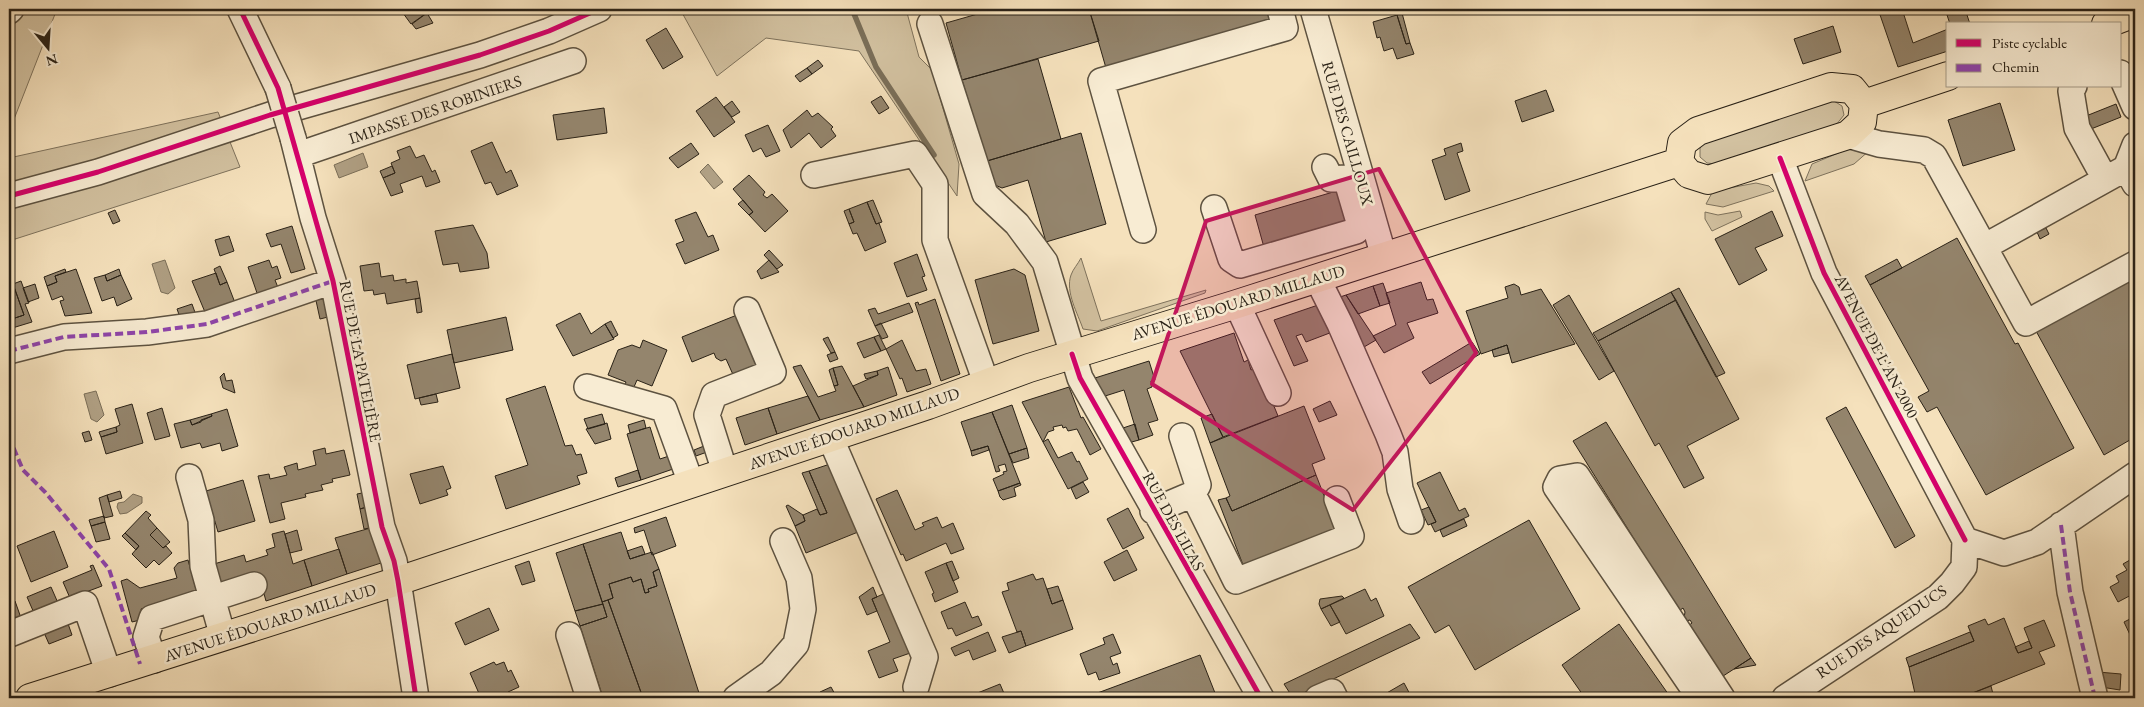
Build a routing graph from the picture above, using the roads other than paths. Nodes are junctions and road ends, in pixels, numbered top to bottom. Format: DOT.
graph roads {
  1 [pos="240,9"];
  2 [pos="599,9"];
  3 [pos="1280,9"];
  4 [pos="1313,9"];
  5 [pos="2132,12"];
  6 [pos="2110,22"];
  7 [pos="930,24"];
  8 [pos="573,61"];
  9 [pos="2126,72"];
  10 [pos="1946,77"];
  11 [pos="2073,88"];
  12 [pos="1864,104"];
  13 [pos="2135,107"];
  14 [pos="1848,135"];
  15 [pos="2135,145"];
  16 [pos="295,147"];
  17 [pos="1780,158"];
  18 [pos="1679,162"];
  19 [pos="1325,167"];
  20 [pos="814,175"];
  21 [pos="2122,177"];
  22 [pos="9,196"];
  23 [pos="1214,208"];
  24 [pos="1143,230"];
  25 [pos="1984,247"];
  26 [pos="1384,257"];
  27 [pos="2135,264"];
  28 [pos="1317,278"];
  29 [pos="333,282"];
  30 [pos="1238,304"];
  31 [pos="747,310"];
  32 [pos="9,350"];
  33 [pos="1072,354"];
  34 [pos="986,382"];
  35 [pos="587,387"];
  36 [pos="1278,393"];
  37 [pos="1182,436"];
  38 [pos="830,437"];
  39 [pos="724,472"];
  40 [pos="2135,475"];
  41 [pos="189,477"];
  42 [pos="691,483"];
  43 [pos="1193,494"];
  44 [pos="1337,499"];
  45 [pos="1154,511"];
  46 [pos="1412,521"];
  47 [pos="2062,525"];
  48 [pos="783,540"];
  49 [pos="1965,540"];
  50 [pos="398,581"];
  51 [pos="254,585"];
  52 [pos="212,597"];
  53 [pos="10,634"];
  54 [pos="569,635"];
  55 [pos="222,637"];
  56 [pos="154,660"];
  57 [pos="108,674"];
  58 [pos="916,687"];
  59 [pos="30,698"];
  60 [pos="416,698"];
  61 [pos="589,698"];
  62 [pos="736,698"];
  63 [pos="1261,698"];
  64 [pos="1318,698"];
  65 [pos="1335,698"];
  66 [pos="1700,698"];
  67 [pos="1722,698"];
  68 [pos="1784,698"];
  69 [pos="2096,698"];
  1 -- 16 [label="street, RUE DE LA PATELIÈRE, bridge"];
  2 -- 22 [label="street"];
  3 -- 24 [label="street"];
  4 -- 26 [label="street, RUE DES CAILLOUX"];
  5 -- 6 [label="main road"];
  7 -- 33 [label="street, RUE DES LILAS"];
  8 -- 16 [label="street, IMPASSE DES ROBINIERS"];
  9 -- 13 [label="street"];
  10 -- 12 [label="main road"];
  11 -- 21 [label="street"];
  12 -- 14 [label="main road"];
  12 -- 18 [label="main road"];
  14 -- 17 [label="main road"];
  14 -- 25 [label="street"];
  15 -- 21 [label="street"];
  16 -- 29 [label="street, RUE DE LA PATELIÈRE"];
  17 -- 18 [label="main road"];
  17 -- 49 [label="street, AVENUE DE L'AN 2000"];
  18 -- 26 [label="main road, AVENUE ÉDOUARD MILLAUD"];
  19 -- 23 [label="street"];
  20 -- 34 [label="street"];
  21 -- 25 [label="street"];
  25 -- 27 [label="street"];
  26 -- 28 [label="main road, AVENUE ÉDOUARD MILLAUD"];
  28 -- 30 [label="main road, AVENUE ÉDOUARD MILLAUD"];
  28 -- 46 [label="street"];
  29 -- 32 [label="street"];
  29 -- 50 [label="street, RUE DE LA PATELIÈRE"];
  30 -- 33 [label="main road, AVENUE ÉDOUARD MILLAUD"];
  30 -- 36 [label="street"];
  31 -- 39 [label="street"];
  33 -- 34 [label="main road, AVENUE ÉDOUARD MILLAUD"];
  33 -- 45 [label="street, RUE DES LILAS"];
  34 -- 38 [label="main road, AVENUE ÉDOUARD MILLAUD"];
  35 -- 42 [label="street"];
  37 -- 43 [label="street"];
  38 -- 39 [label="main road, AVENUE ÉDOUARD MILLAUD"];
  38 -- 58 [label="street"];
  39 -- 42 [label="main road, AVENUE ÉDOUARD MILLAUD"];
  40 -- 47 [label="street"];
  41 -- 52 [label="street"];
  42 -- 50 [label="main road, AVENUE ÉDOUARD MILLAUD"];
  43 -- 44 [label="street"];
  43 -- 45 [label="street"];
  45 -- 63 [label="street, RUE DES LILAS"];
  47 -- 49 [label="street"];
  47 -- 69 [label="street"];
  48 -- 62 [label="street"];
  49 -- 68 [label="street, RUE DES AQUEDUCS"];
  50 -- 55 [label="main road, AVENUE ÉDOUARD MILLAUD"];
  50 -- 60 [label="street, RUE DE LA PATELIÈRE"];
  51 -- 52 [label="street"];
  52 -- 55 [label="street"];
  52 -- 56 [label="street"];
  53 -- 57 [label="street"];
  54 -- 61 [label="street"];
  55 -- 56 [label="main road, AVENUE ÉDOUARD MILLAUD"];
  56 -- 57 [label="main road, AVENUE ÉDOUARD MILLAUD"];
  57 -- 59 [label="main road, AVENUE ÉDOUARD MILLAUD"];
  64 -- 65 [label="street"];
  66 -- 67 [label="street"];
}
